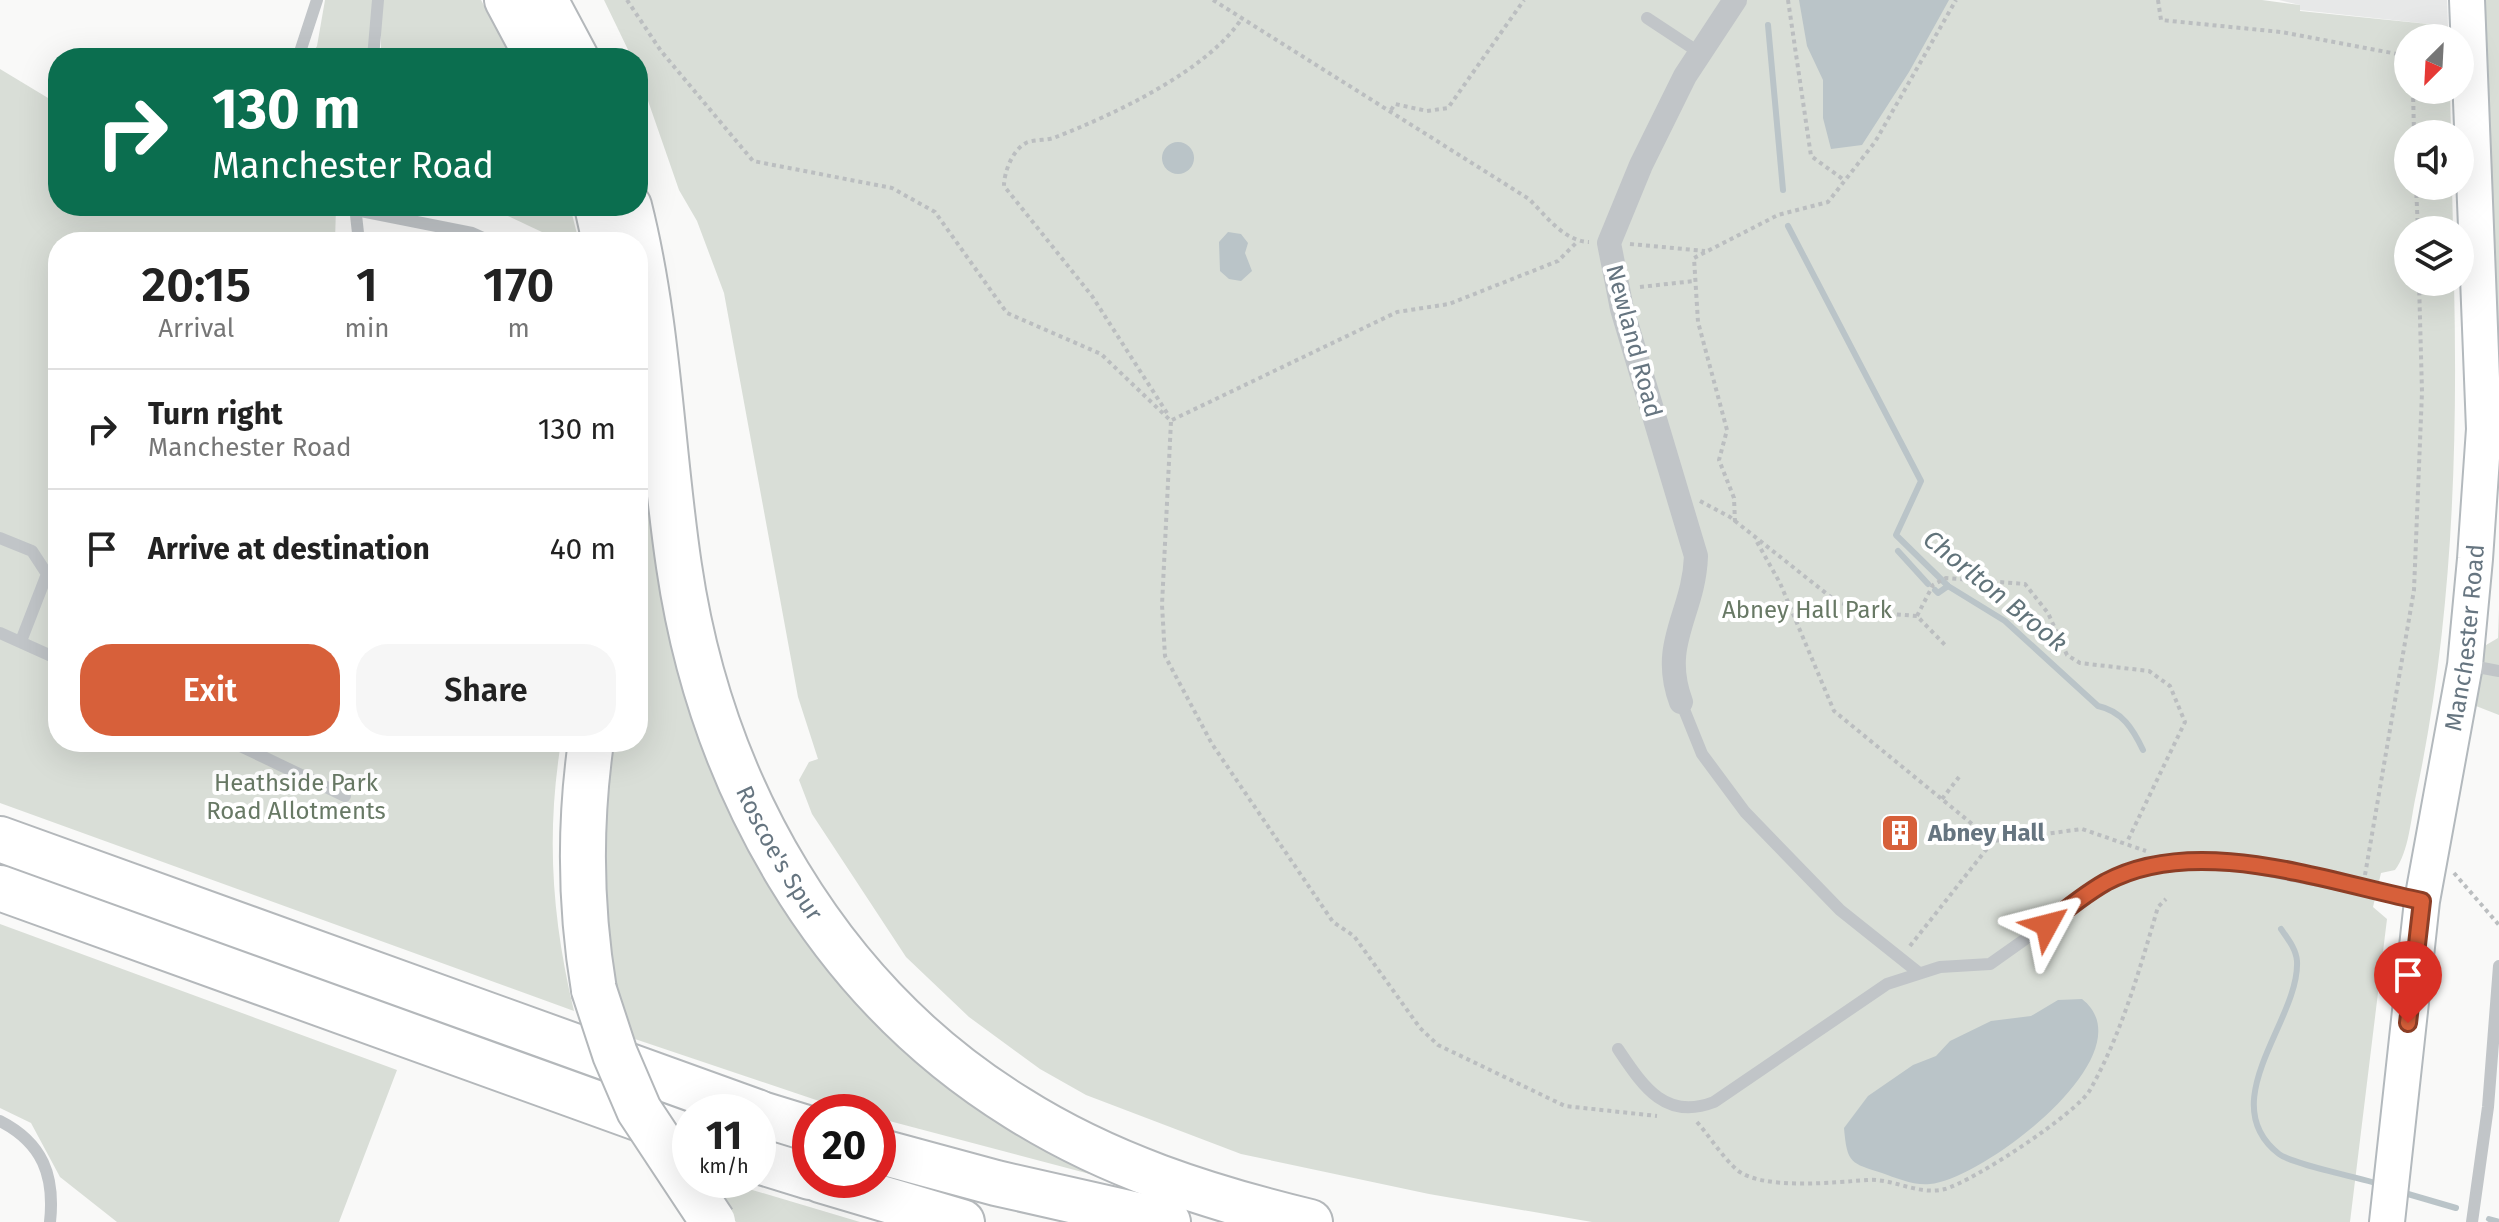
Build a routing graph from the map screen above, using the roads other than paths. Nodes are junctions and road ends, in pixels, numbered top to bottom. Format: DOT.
graph roads {
  1 [pos="317,0"];
  2 [pos="378,0"];
  3 [pos="507,0"];
  4 [pos="545,0"];
  5 [pos="1735,0"];
  6 [pos="2467,0"];
  7 [pos="1647,18"];
  8 [pos="301,48"];
  9 [pos="374,48"];
  10 [pos="533,48"];
  11 [pos="571,48"];
  12 [pos="1700,53"];
  13 [pos="393,216"];
  14 [pos="467,232"];
  15 [pos="648,303"];
  16 [pos="2491,428"];
  17 [pos="0,538"];
  18 [pos="0,633"];
  19 [pos="21,641"];
  20 [pos="48,654"];
  21 [pos="2465,665"];
  22 [pos="2499,671"];
  23 [pos="1681,702"];
  24 [pos="253,752"];
  25 [pos="590,752"];
  26 [pos="345,796"];
  27 [pos="0,839"];
  28 [pos="0,888"];
  29 [pos="2422,901"];
  30 [pos="2499,966"];
  31 [pos="1919,973"];
  32 [pos="1618,1049"];
  33 [pos="707,1094"];
  34 [pos="0,1121"];
  35 [pos="672,1131"];
  36 [pos="896,1156"];
  37 [pos="881,1198"];
  38 [pos="50,1222"];
  39 [pos="713,1222"];
  40 [pos="962,1222"];
  41 [pos="1168,1222"];
  42 [pos="1310,1222"];
  43 [pos="2387,1222"];
  44 [pos="2472,1222"];
  1 -- 8 [label="lane"];
  2 -- 9 [label="lane"];
  3 -- 10 [label="highway"];
  4 -- 11 [label="highway"];
  5 -- 12 [label="street, Newland Road"];
  6 -- 16 [label="main road, Manchester Road"];
  7 -- 12 [label="lane"];
  12 -- 23 [label="street, Newland Road"];
  13 -- 14 [label="lane"];
  15 -- 42 [label="highway, Roscoe's Spur"];
  16 -- 21 [label="main road, Manchester Road"];
  17 -- 19 [label="lane"];
  18 -- 19 [label="lane"];
  19 -- 20 [label="lane"];
  21 -- 22 [label="lane"];
  21 -- 29 [label="main road, Manchester Road"];
  23 -- 31 [label="lane"];
  24 -- 26 [label="lane"];
  25 -- 39 [label="highway, bridge"];
  27 -- 33 [label="highway"];
  28 -- 35 [label="highway"];
  29 -- 31 [label="lane"];
  29 -- 43 [label="main road, Manchester Road"];
  30 -- 44 [label="lane"];
  31 -- 32 [label="lane"];
  34 -- 38 [label="lane"];
  36 -- 41 [label="highway"];
  37 -- 40 [label="highway"];
}
